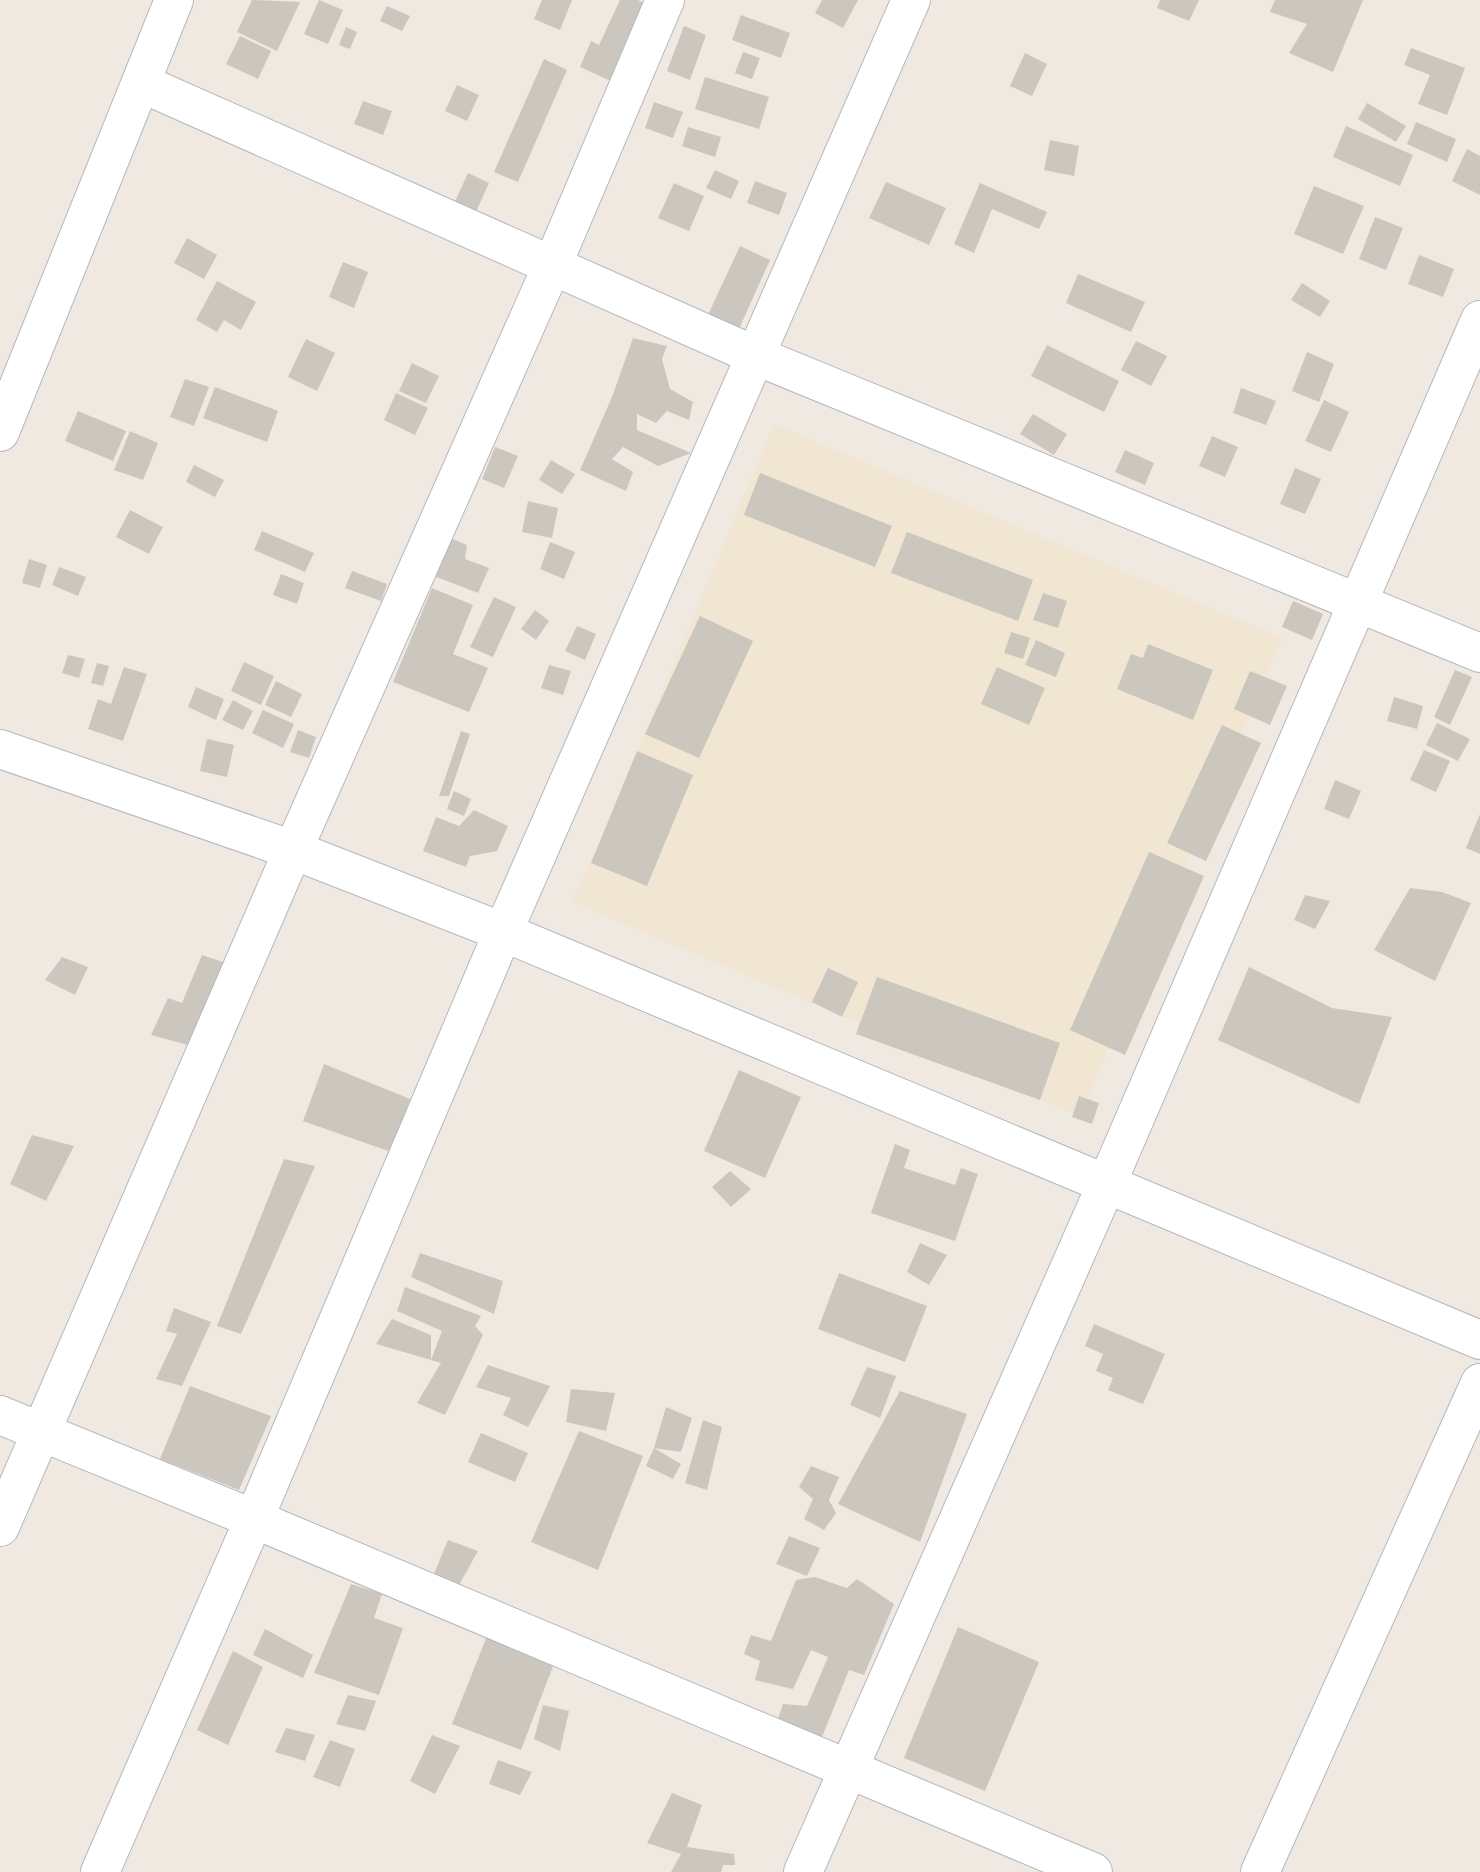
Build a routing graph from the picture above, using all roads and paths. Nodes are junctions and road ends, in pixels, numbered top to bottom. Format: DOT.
graph roads {
  1 [pos="174,0"];
  2 [pos="665,0"];
  3 [pos="911,0"];
  4 [pos="141,83"];
  5 [pos="552,266"];
  6 [pos="1480,320"];
  7 [pos="754,355"];
  8 [pos="0,432"];
  9 [pos="1356,602"];
  10 [pos="1480,653"];
  11 [pos="0,749"];
  12 [pos="293,850"];
  13 [pos="503,932"];
  14 [pos="1107,1183"];
  15 [pos="1480,1340"];
  16 [pos="1480,1383"];
  17 [pos="0,1415"];
  18 [pos="41,1432"];
  19 [pos="254,1519"];
  20 [pos="0,1527"];
  21 [pos="848,1770"];
  22 [pos="100,1872"];
  23 [pos="803,1872"];
  24 [pos="1093,1872"];
  25 [pos="1260,1872"];
  1 -- 4 [label="street"];
  2 -- 5 [label="street"];
  3 -- 7 [label="street"];
  4 -- 5 [label="street"];
  4 -- 8 [label="street"];
  5 -- 7 [label="street"];
  5 -- 12 [label="street"];
  6 -- 9 [label="street"];
  7 -- 9 [label="street"];
  7 -- 13 [label="street"];
  9 -- 10 [label="street"];
  9 -- 14 [label="street"];
  11 -- 12 [label="street"];
  12 -- 13 [label="street"];
  12 -- 18 [label="street"];
  13 -- 14 [label="street"];
  13 -- 19 [label="street"];
  14 -- 15 [label="street"];
  14 -- 21 [label="street"];
  16 -- 25 [label="street"];
  17 -- 18 [label="street"];
  18 -- 19 [label="street"];
  18 -- 20 [label="street"];
  19 -- 21 [label="street"];
  19 -- 22 [label="street"];
  21 -- 23 [label="street"];
  21 -- 24 [label="street"];
}
